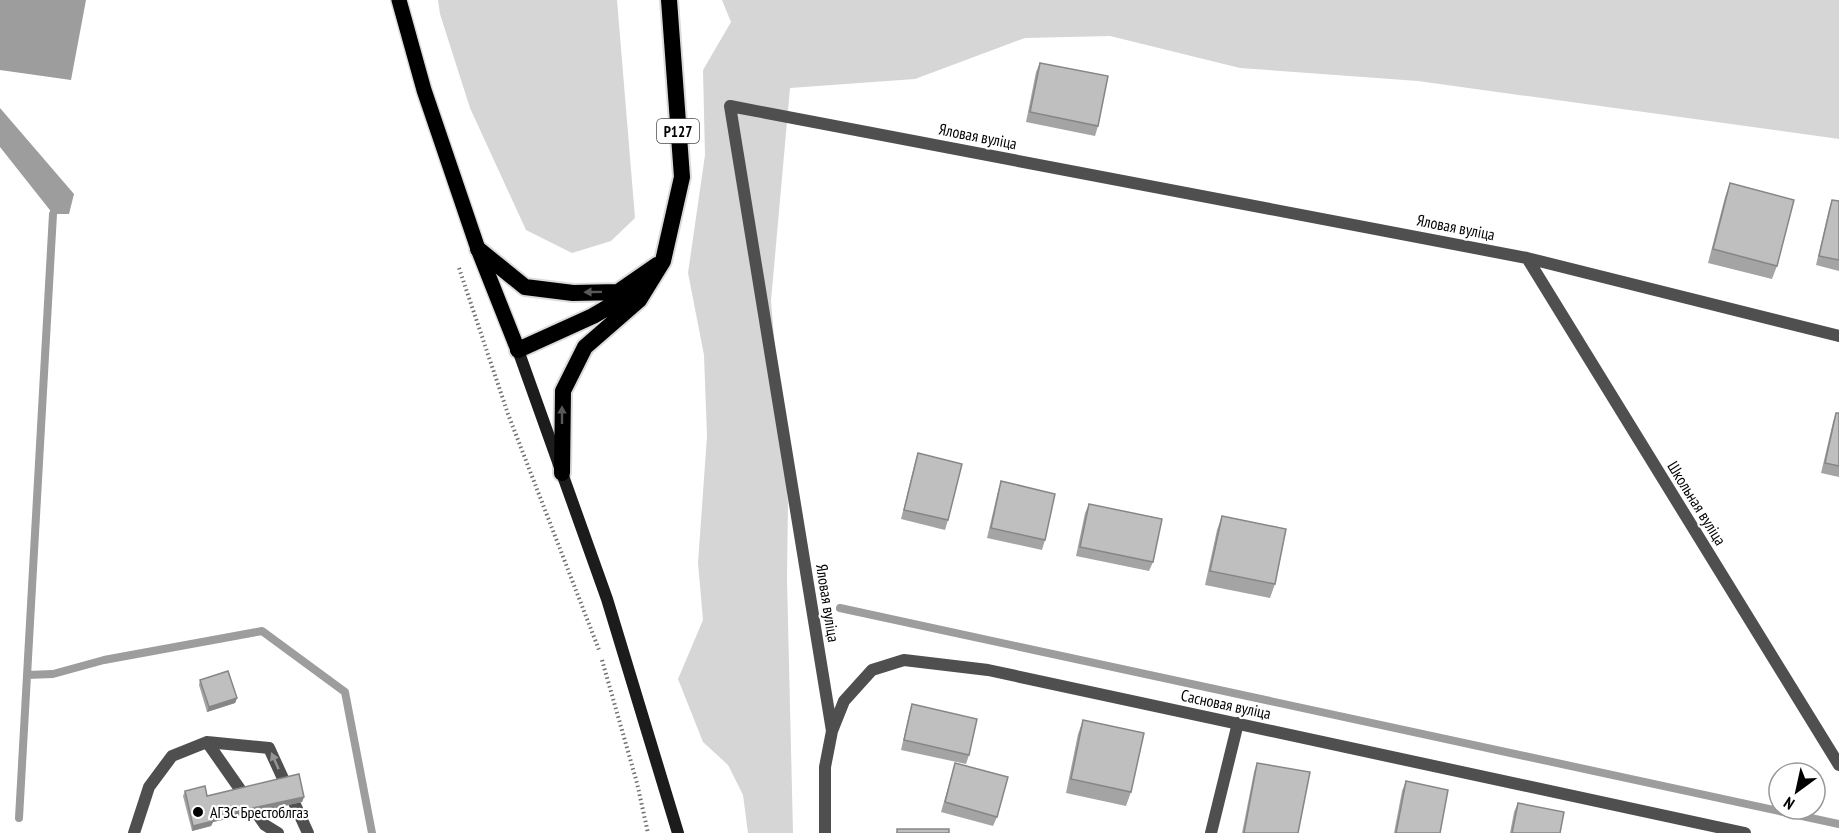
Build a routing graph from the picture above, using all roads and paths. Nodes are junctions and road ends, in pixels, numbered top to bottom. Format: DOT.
graph roads {
  1 [pos="399,0"];
  2 [pos="669,0"];
  3 [pos="478,249"];
  4 [pos="1527,258"];
  5 [pos="456,259"];
  6 [pos="663,261"];
  7 [pos="1839,336"];
  8 [pos="518,350"];
  9 [pos="562,473"];
  10 [pos="1238,723"];
  11 [pos="832,731"];
  12 [pos="207,742"];
  13 [pos="1839,765"];
  14 [pos="134,833"];
  15 [pos="278,833"];
  16 [pos="308,833"];
  17 [pos="648,833"];
  18 [pos="678,833"];
  19 [pos="825,833"];
  20 [pos="1211,833"];
  21 [pos="1745,833"];
  1 -- 3 [label="main road, Р127"];
  2 -- 6 [label="highway, Р127"];
  6 -- 3 [label="highway, one-way"];
  3 -- 8 [label="main road, Р127"];
  4 -- 7 [label="street, Яловая вуліца"];
  4 -- 11 [label="street, Яловая вуліца"];
  4 -- 13 [label="street, Школьная вуліца"];
  5 -- 17 [label="path"];
  6 -- 8 [label="highway, Р127"];
  9 -- 6 [label="highway, Р127, one-way"];
  8 -- 9 [label="main road, Р127"];
  9 -- 18 [label="main road, Р127"];
  10 -- 11 [label="street, Сасновая вуліца"];
  10 -- 20 [label="street"];
  10 -- 21 [label="street, Сасновая вуліца"];
  11 -- 19 [label="street, Сасновая вуліца"];
  12 -- 14 [label="street"];
  12 -- 15 [label="street"];
  16 -- 12 [label="street, one-way"];
}
